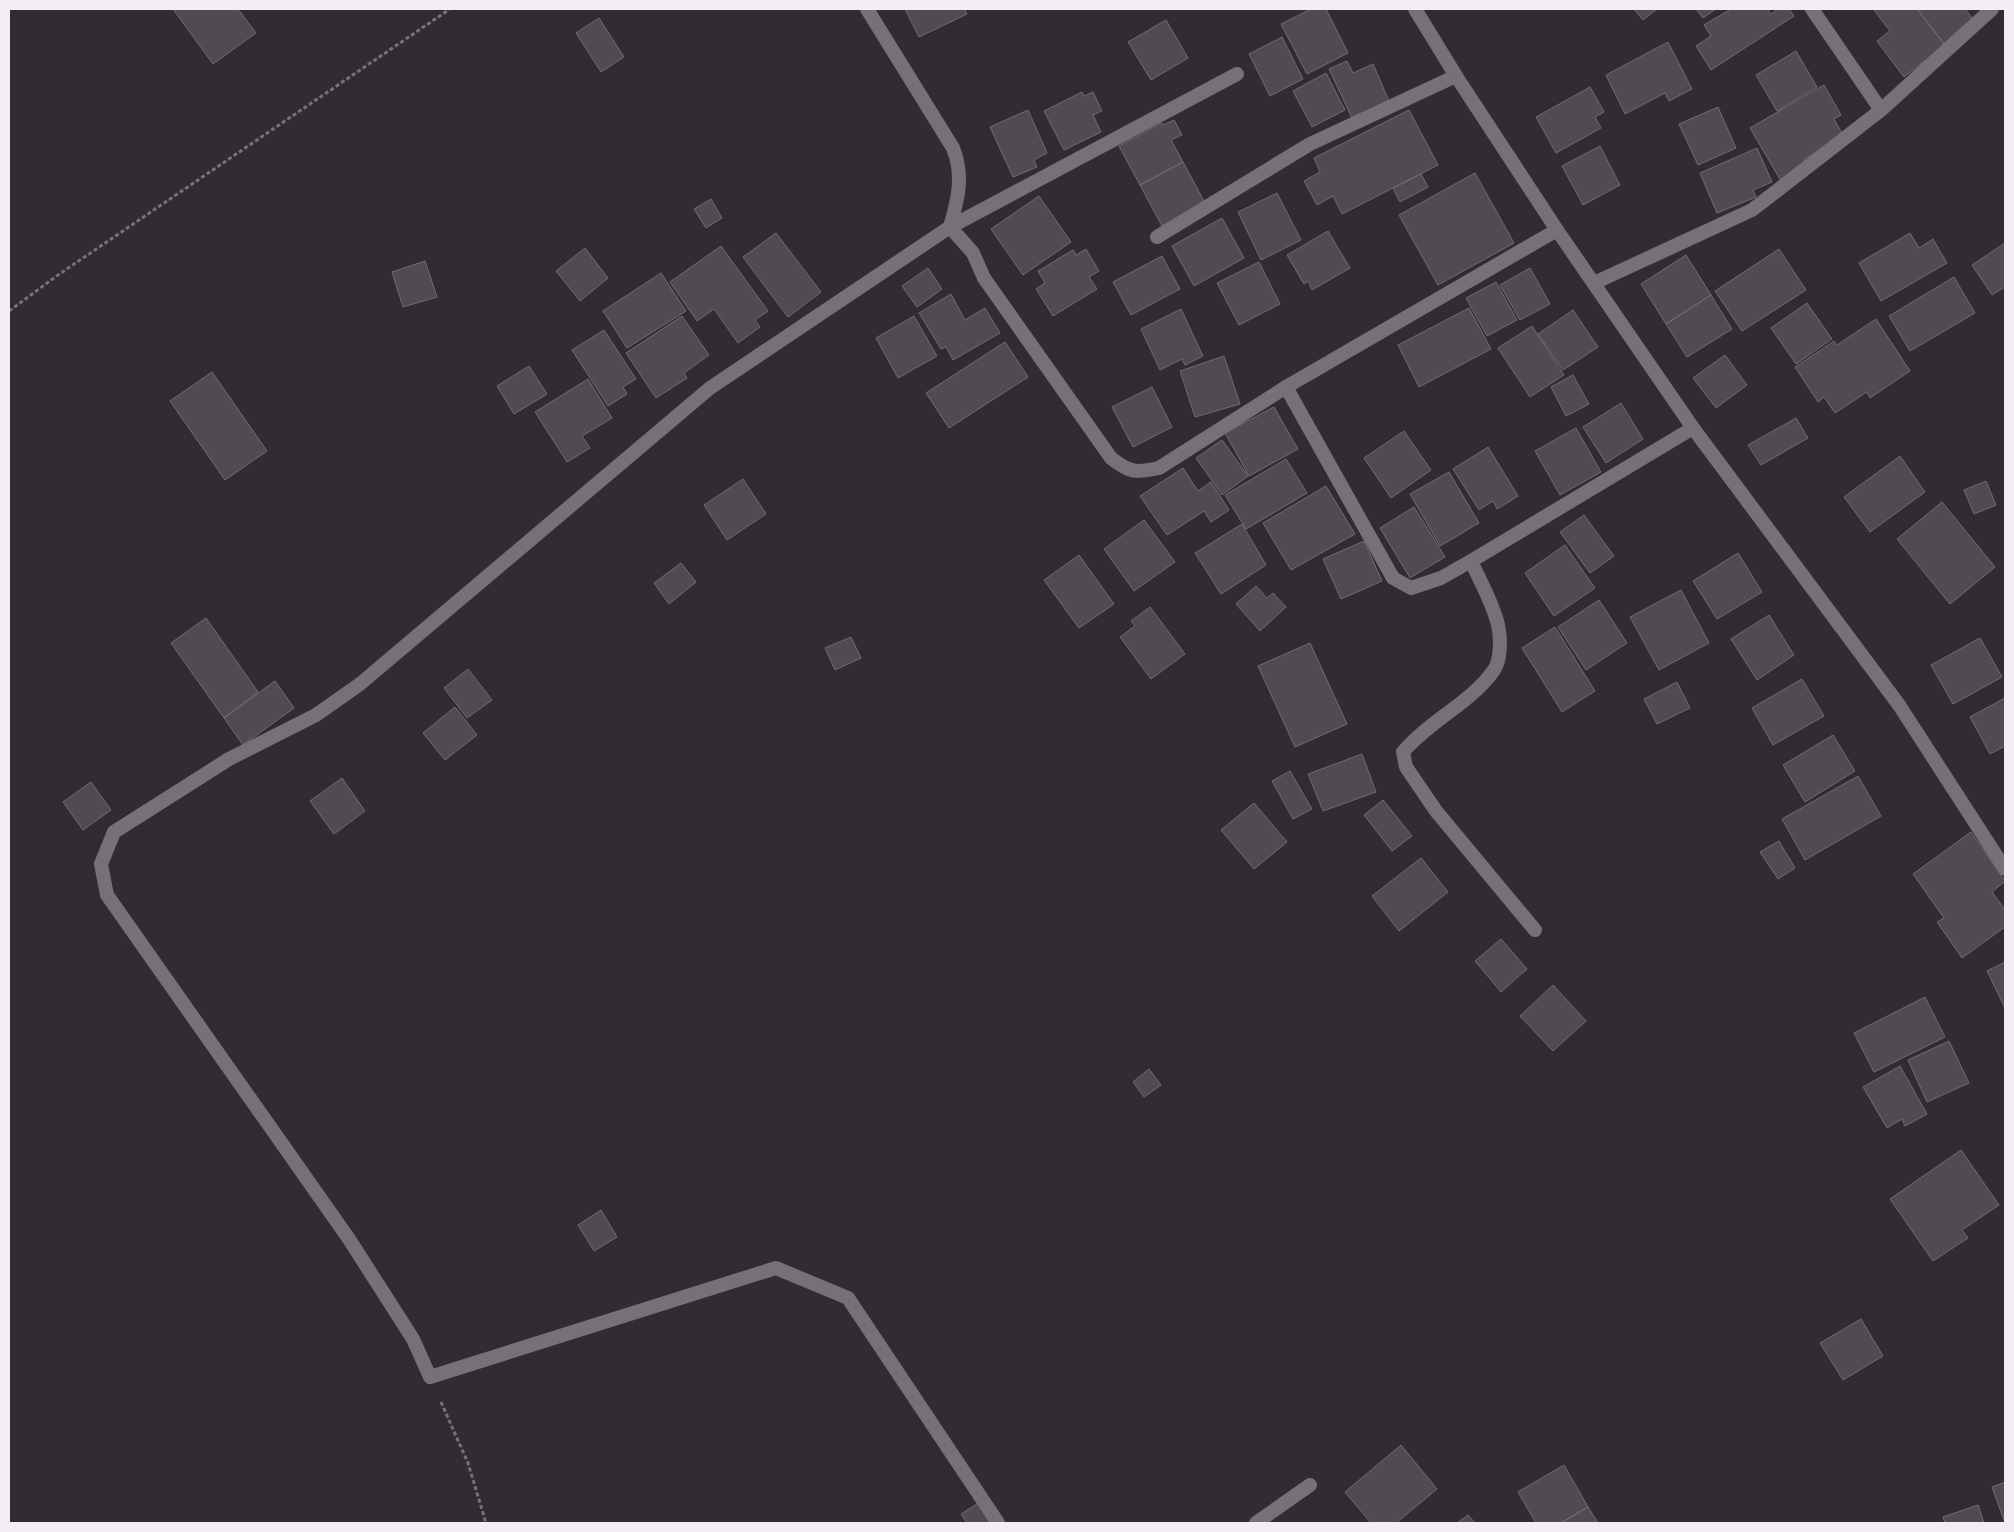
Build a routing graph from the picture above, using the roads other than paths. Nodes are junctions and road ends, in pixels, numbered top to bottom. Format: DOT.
graph roads {
  1 [pos="867,9"];
  2 [pos="1416,9"];
  3 [pos="1812,9"];
  4 [pos="1992,9"];
  5 [pos="1237,74"];
  6 [pos="1456,76"];
  7 [pos="1881,110"];
  8 [pos="950,227"];
  9 [pos="1557,230"];
  10 [pos="1157,237"];
  11 [pos="1594,283"];
  12 [pos="1286,387"];
  13 [pos="1693,428"];
  14 [pos="1471,561"];
  15 [pos="2005,870"];
  16 [pos="1535,930"];
  17 [pos="1310,1485"];
  18 [pos="998,1523"];
  19 [pos="1256,1523"];
  1 -- 8 [label="street"];
  2 -- 6 [label="street"];
  3 -- 7 [label="street"];
  4 -- 7 [label="street"];
  5 -- 8 [label="street"];
  6 -- 9 [label="street"];
  6 -- 10 [label="street"];
  7 -- 11 [label="street"];
  8 -- 12 [label="street"];
  8 -- 18 [label="street"];
  9 -- 11 [label="street"];
  9 -- 12 [label="street"];
  11 -- 13 [label="street"];
  12 -- 14 [label="street"];
  13 -- 14 [label="street"];
  13 -- 15 [label="street"];
  14 -- 16 [label="street"];
  17 -- 19 [label="street"];
}
